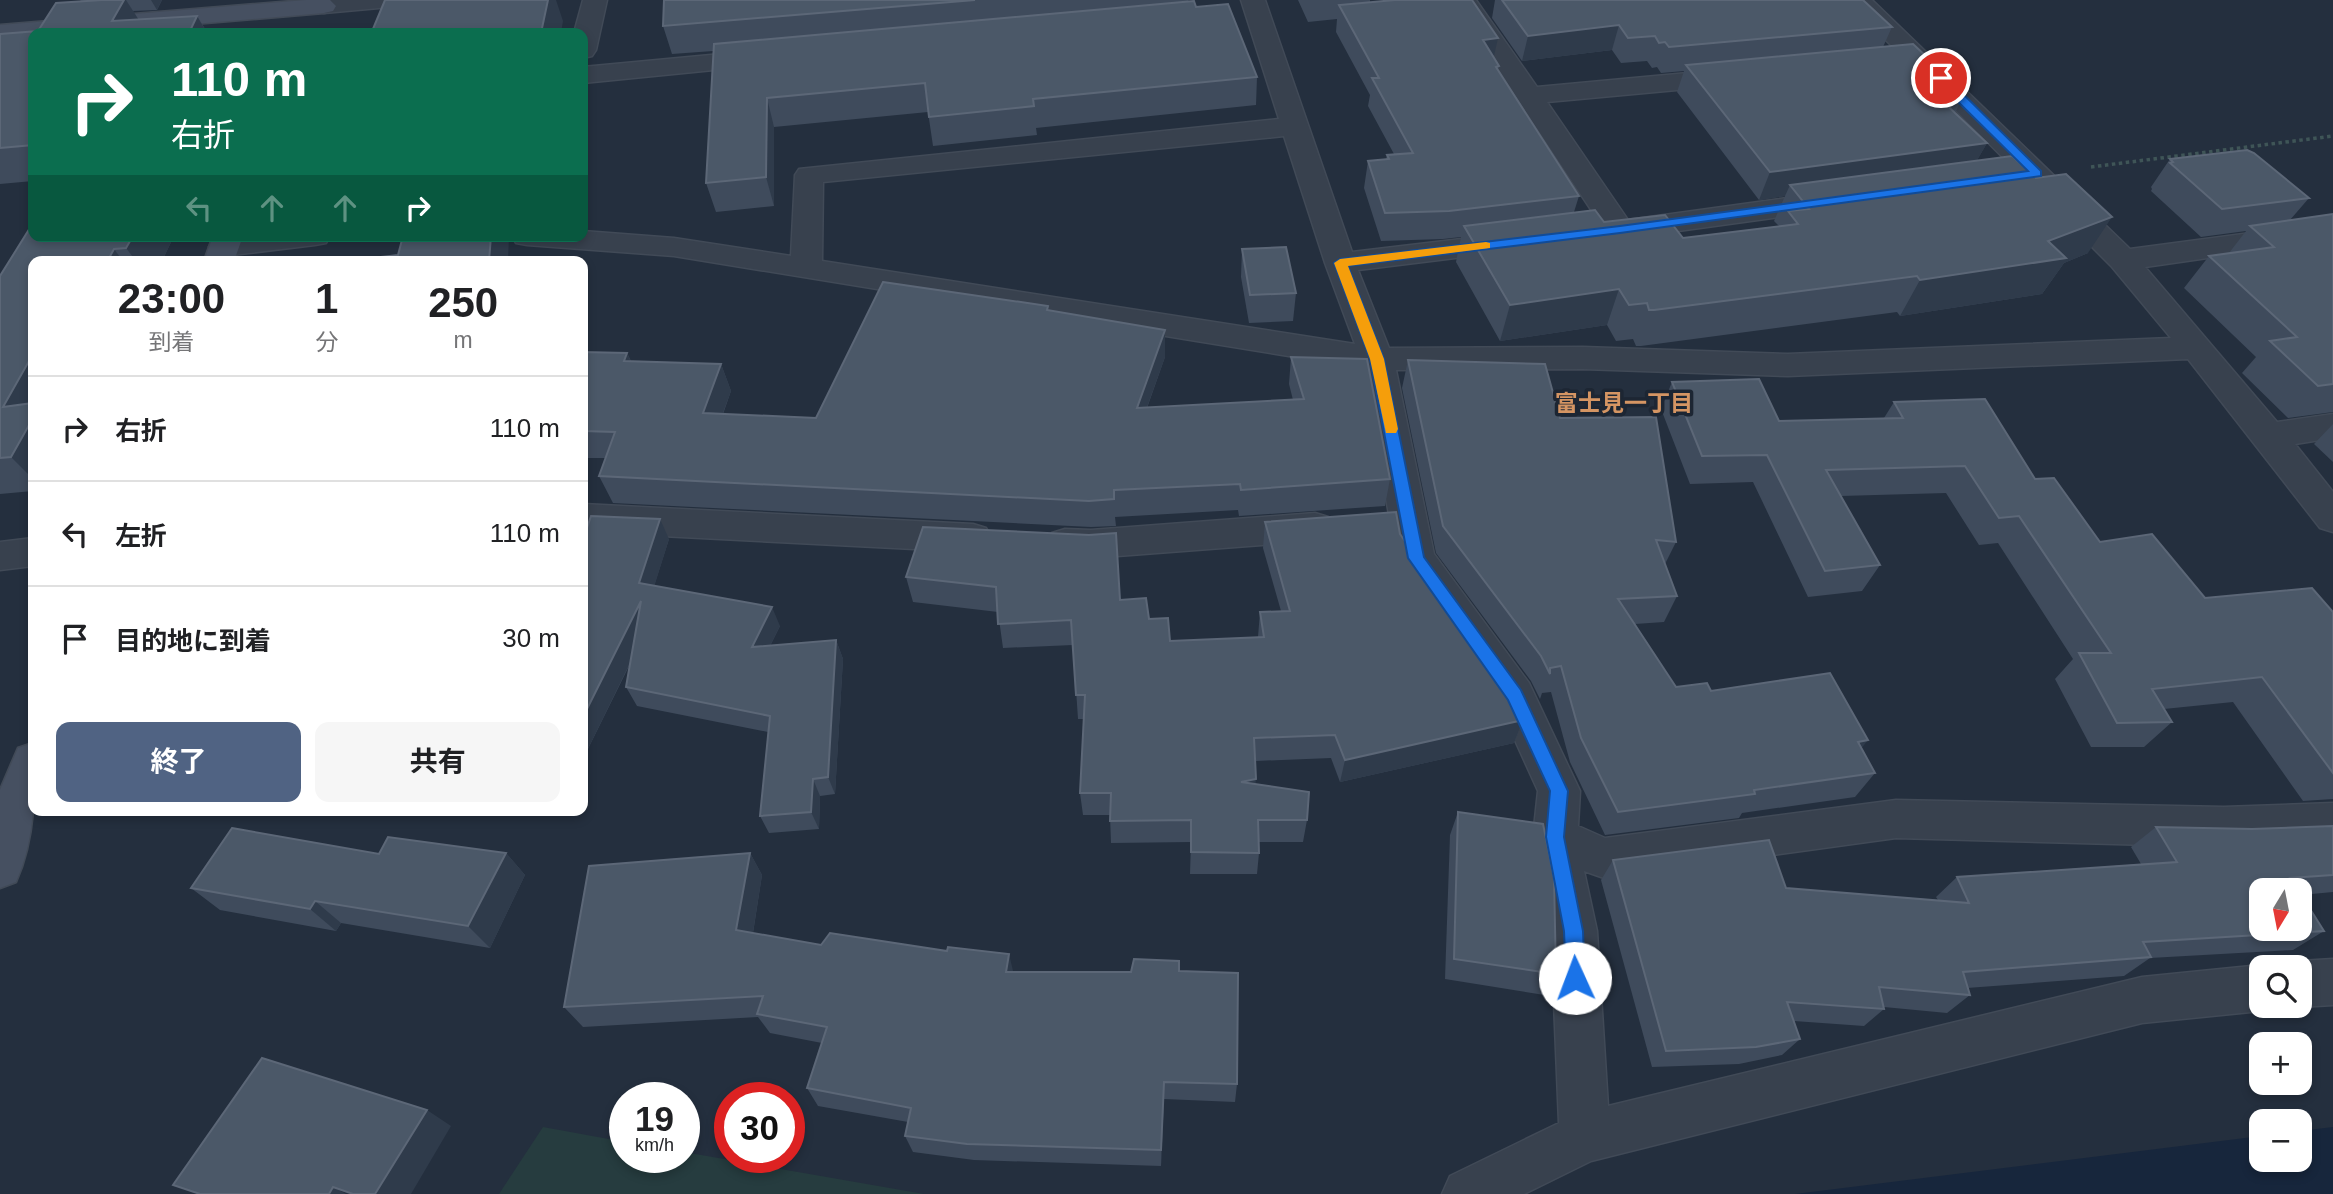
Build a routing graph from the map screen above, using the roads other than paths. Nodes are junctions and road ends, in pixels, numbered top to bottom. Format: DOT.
graph roads {
  1 [pos="390,0"];
  2 [pos="595,0"];
  3 [pos="1464,0"];
  4 [pos="1858,0"];
  5 [pos="325,3"];
  6 [pos="1246,10"];
  7 [pos="54,28"];
  8 [pos="314,28"];
  9 [pos="588,29"];
  10 [pos="28,30"];
  11 [pos="0,33"];
  12 [pos="789,56"];
  13 [pos="588,75"];
  14 [pos="1759,75"];
  15 [pos="1528,96"];
  16 [pos="1296,126"];
  17 [pos="2037,174"];
  18 [pos="1997,179"];
  19 [pos="1862,197"];
  20 [pos="2333,231"];
  21 [pos="1540,239"];
  22 [pos="588,240"];
  23 [pos="270,242"];
  24 [pos="224,248"];
  25 [pos="2123,260"];
  26 [pos="1340,263"];
  27 [pos="806,266"];
  28 [pos="2196,348"];
  29 [pos="1377,359"];
  30 [pos="2333,426"];
  31 [pos="2267,436"];
  32 [pos="588,518"];
  33 [pos="2333,518"];
  34 [pos="1381,522"];
  35 [pos="28,553"];
  36 [pos="0,556"];
  37 [pos="28,773"];
  38 [pos="2333,823"];
  39 [pos="1555,837"];
  40 [pos="0,868"];
  41 [pos="2333,982"];
  42 [pos="2312,983"];
  43 [pos="2249,989"];
  44 [pos="1585,1137"];
  45 [pos="1468,1194"];
  1 -- 5 [label="street"];
  2 -- 9 [label="street"];
  3 -- 15 [label="street"];
  4 -- 17 [label="street"];
  5 -- 7 [label="street"];
  5 -- 8 [label="street"];
  6 -- 16 [label="street"];
  10 -- 11 [label="street"];
  12 -- 13 [label="street"];
  14 -- 15 [label="street"];
  15 -- 19 [label="street"];
  16 -- 26 [label="street"];
  16 -- 27 [label="street"];
  17 -- 18 [label="street"];
  17 -- 25 [label="street"];
  20 -- 25 [label="street"];
  21 -- 26 [label="street"];
  22 -- 27 [label="street"];
  23 -- 24 [label="street"];
  25 -- 28 [label="street"];
  26 -- 29 [label="street"];
  27 -- 29 [label="street"];
  28 -- 29 [label="street"];
  28 -- 31 [label="street"];
  29 -- 34 [label="street"];
  30 -- 31 [label="street"];
  31 -- 33 [label="street"];
  32 -- 34 [label="street"];
  34 -- 39 [label="street"];
  35 -- 36 [label="street"];
  37 -- 40 [label="street"];
  38 -- 39 [label="street"];
  39 -- 44 [label="street"];
  41 -- 42 [label="street"];
  43 -- 44 [label="street"];
  44 -- 45 [label="street"];
}
